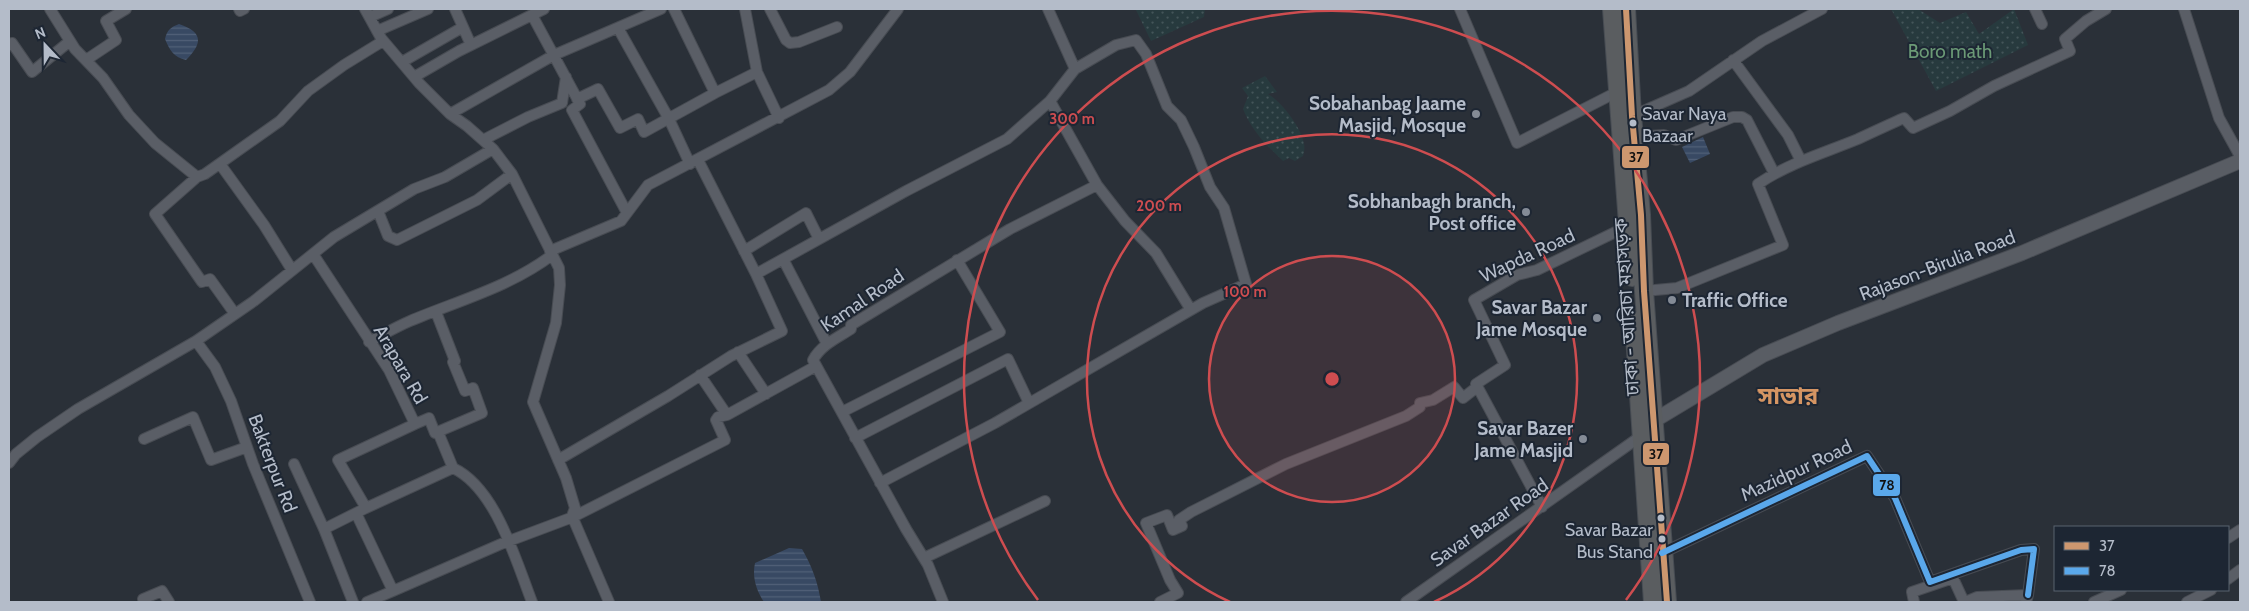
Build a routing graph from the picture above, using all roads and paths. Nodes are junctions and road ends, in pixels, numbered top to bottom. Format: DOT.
graph roads {
  1 [pos="50,9"];
  2 [pos="126,9"];
  3 [pos="239,9"];
  4 [pos="244,9"];
  5 [pos="388,9"];
  6 [pos="428,9"];
  7 [pos="455,9"];
  8 [pos="544,9"];
  9 [pos="661,9"];
  10 [pos="674,9"];
  11 [pos="745,9"];
  12 [pos="770,9"];
  13 [pos="898,9"];
  14 [pos="1048,9"];
  15 [pos="1460,9"];
  16 [pos="1612,9"];
  17 [pos="1626,9"];
  18 [pos="1822,9"];
  19 [pos="2035,9"];
  20 [pos="2106,9"];
  21 [pos="2184,9"];
  22 [pos="368,13"];
  23 [pos="532,15"];
  24 [pos="2042,24"];
  25 [pos="463,27"];
  26 [pos="837,27"];
  27 [pos="618,28"];
  28 [pos="377,31"];
  29 [pos="383,40"];
  30 [pos="70,41"];
  31 [pos="9,45"];
  32 [pos="471,45"];
  33 [pos="554,55"];
  34 [pos="86,60"];
  35 [pos="1733,60"];
  36 [pos="402,62"];
  37 [pos="1075,69"];
  38 [pos="758,72"];
  39 [pos="414,77"];
  40 [pos="566,77"];
  41 [pos="1617,92"];
  42 [pos="715,93"];
  43 [pos="577,99"];
  44 [pos="1050,101"];
  45 [pos="450,114"];
  46 [pos="1632,116"];
  47 [pos="779,118"];
  48 [pos="669,119"];
  49 [pos="1634,137"];
  50 [pos="483,140"];
  51 [pos="492,149"];
  52 [pos="2240,156"];
  53 [pos="1801,161"];
  54 [pos="2240,161"];
  55 [pos="694,162"];
  56 [pos="220,164"];
  57 [pos="1774,173"];
  58 [pos="512,174"];
  59 [pos="197,177"];
  60 [pos="1097,185"];
  61 [pos="378,211"];
  62 [pos="627,213"];
  63 [pos="1628,226"];
  64 [pos="819,239"];
  65 [pos="744,251"];
  66 [pos="551,253"];
  67 [pos="313,254"];
  68 [pos="783,259"];
  69 [pos="957,260"];
  70 [pos="292,270"];
  71 [pos="756,274"];
  72 [pos="1644,291"];
  73 [pos="1191,310"];
  74 [pos="436,312"];
  75 [pos="235,314"];
  76 [pos="196,341"];
  77 [pos="369,342"];
  78 [pos="827,344"];
  79 [pos="738,352"];
  80 [pos="816,366"];
  81 [pos="700,375"];
  82 [pos="1477,387"];
  83 [pos="766,394"];
  84 [pos="1029,403"];
  85 [pos="842,412"];
  86 [pos="727,415"];
  87 [pos="1654,420"];
  88 [pos="415,424"];
  89 [pos="438,432"];
  90 [pos="1641,436"];
  91 [pos="855,438"];
  92 [pos="144,439"];
  93 [pos="247,447"];
  94 [pos="558,460"];
  95 [pos="9,463"];
  96 [pos="294,464"];
  97 [pos="453,468"];
  98 [pos="880,483"];
  99 [pos="1046,501"];
  100 [pos="1542,507"];
  101 [pos="361,510"];
  102 [pos="573,517"];
  103 [pos="324,529"];
  104 [pos="2240,530"];
  105 [pos="2229,537"];
  106 [pos="509,542"];
  107 [pos="1662,553"];
  108 [pos="924,558"];
  109 [pos="2240,570"];
  110 [pos="2229,578"];
  111 [pos="393,591"];
  112 [pos="2119,591"];
  113 [pos="2209,591"];
  114 [pos="143,599"];
  115 [pos="2027,599"];
  116 [pos="169,602"];
  117 [pos="310,602"];
  118 [pos="353,602"];
  119 [pos="367,602"];
  120 [pos="532,602"];
  121 [pos="609,602"];
  122 [pos="943,602"];
  123 [pos="1160,602"];
  124 [pos="1406,602"];
  125 [pos="1653,602"];
  126 [pos="1666,602"];
  127 [pos="1914,602"];
  128 [pos="1964,602"];
  129 [pos="2094,602"];
  130 [pos="2187,602"];
  1 -- 30 [label="street"];
  2 -- 34 [label="street"];
  3 -- 4 [label="street"];
  5 -- 22 [label="street"];
  6 -- 28 [label="street"];
  7 -- 25 [label="street"];
  8 -- 23 [label="street"];
  9 -- 27 [label="street"];
  10 -- 42 [label="street"];
  11 -- 38 [label="street"];
  12 -- 26 [label="street"];
  13 -- 47 [label="street"];
  14 -- 37 [label="street"];
  15 -- 41 [label="street"];
  16 -- 41 [label="highway, ঢাকা - আরিচা মহাসড়ক"];
  17 -- 46 [label="highway, ঢাকা - আরিচা মহাসড়ক"];
  18 -- 35 [label="street"];
  19 -- 24 [label="street"];
  20 -- 53 [label="street"];
  21 -- 52 [label="street"];
  22 -- 28 [label="street"];
  23 -- 32 [label="street"];
  23 -- 33 [label="street"];
  25 -- 32 [label="street"];
  25 -- 36 [label="street"];
  27 -- 33 [label="street"];
  27 -- 48 [label="street"];
  28 -- 29 [label="street"];
  29 -- 36 [label="street"];
  29 -- 56 [label="street"];
  30 -- 31 [label="street"];
  30 -- 34 [label="street"];
  32 -- 39 [label="street"];
  33 -- 40 [label="street"];
  33 -- 45 [label="street"];
  34 -- 59 [label="street"];
  35 -- 46 [label="street"];
  35 -- 53 [label="street"];
  36 -- 39 [label="street"];
  37 -- 44 [label="street"];
  37 -- 73 [label="street"];
  38 -- 42 [label="street"];
  38 -- 47 [label="street"];
  39 -- 45 [label="street"];
  40 -- 43 [label="street"];
  40 -- 50 [label="street"];
  41 -- 63 [label="highway, ঢাকা - আরিচা মহাসড়ক"];
  42 -- 48 [label="street"];
  43 -- 48 [label="street"];
  43 -- 62 [label="street"];
  44 -- 60 [label="street"];
  44 -- 64 [label="street"];
  45 -- 50 [label="street"];
  46 -- 49 [label="highway, ঢাকা - আরিচা মহাসড়ক"];
  47 -- 55 [label="street"];
  48 -- 55 [label="street"];
  49 -- 57 [label="street"];
  49 -- 72 [label="highway, ঢাকা - আরিচা মহাসড়ক"];
  50 -- 51 [label="street"];
  51 -- 58 [label="street"];
  51 -- 61 [label="street"];
  53 -- 57 [label="street"];
  54 -- 87 [label="street, Rajason-Birulia Road"];
  55 -- 62 [label="street"];
  55 -- 65 [label="street"];
  56 -- 59 [label="street"];
  56 -- 70 [label="street"];
  57 -- 72 [label="street"];
  58 -- 61 [label="street"];
  58 -- 66 [label="street"];
  59 -- 75 [label="street"];
  60 -- 69 [label="street, Kamal Road"];
  60 -- 73 [label="street"];
  61 -- 67 [label="street"];
  62 -- 66 [label="street"];
  63 -- 82 [label="street, Wapda Road"];
  63 -- 90 [label="highway, ঢাকা - আরিচা মহাসড়ক"];
  64 -- 65 [label="street"];
  64 -- 68 [label="street"];
  65 -- 71 [label="street"];
  66 -- 74 [label="street"];
  66 -- 94 [label="street"];
  67 -- 70 [label="street"];
  67 -- 77 [label="street, Arapara Rd"];
  68 -- 71 [label="street"];
  68 -- 78 [label="street"];
  69 -- 78 [label="street, Kamal Road"];
  69 -- 85 [label="street"];
  70 -- 75 [label="street"];
  71 -- 79 [label="street"];
  72 -- 87 [label="highway, ঢাকা - আরিচা মহাসড়ক"];
  73 -- 84 [label="street"];
  74 -- 77 [label="street"];
  74 -- 89 [label="street"];
  75 -- 76 [label="street"];
  76 -- 93 [label="street, Bakterpur Rd"];
  76 -- 95 [label="street"];
  77 -- 88 [label="street, Arapara Rd"];
  78 -- 80 [label="street, Kamal Road"];
  79 -- 81 [label="street"];
  79 -- 83 [label="street"];
  80 -- 83 [label="street"];
  80 -- 85 [label="street"];
  81 -- 86 [label="street"];
  81 -- 94 [label="street"];
  82 -- 100 [label="street"];
  82 -- 123 [label="street"];
  83 -- 86 [label="street"];
  84 -- 91 [label="street"];
  84 -- 98 [label="street"];
  85 -- 91 [label="street"];
  86 -- 102 [label="street"];
  87 -- 107 [label="highway, ঢাকা - আরিচা মহাসড়ক"];
  88 -- 89 [label="street"];
  88 -- 101 [label="street, Arapara Rd"];
  89 -- 97 [label="street"];
  90 -- 100 [label="street, Savar Bazar Road"];
  90 -- 125 [label="highway, ঢাকা - আরিচা মহাসড়ক"];
  91 -- 98 [label="street"];
  92 -- 93 [label="street"];
  93 -- 117 [label="street, Bakterpur Rd"];
  94 -- 102 [label="street"];
  96 -- 103 [label="street"];
  97 -- 101 [label="street"];
  97 -- 106 [label="street"];
  98 -- 108 [label="street"];
  99 -- 108 [label="street"];
  100 -- 124 [label="street, Savar Bazar Road"];
  101 -- 103 [label="street"];
  101 -- 111 [label="street, Arapara Rd"];
  102 -- 106 [label="street"];
  102 -- 121 [label="street"];
  103 -- 118 [label="street"];
  104 -- 105 [label="street"];
  106 -- 111 [label="street"];
  106 -- 120 [label="street"];
  107 -- 115 [label="street, Mazidpur Road"];
  107 -- 126 [label="highway, ঢাকা - আরিচা মহাসড়ক"];
  108 -- 122 [label="street"];
  109 -- 110 [label="street"];
  111 -- 119 [label="street"];
  112 -- 129 [label="street"];
  113 -- 130 [label="street"];
  114 -- 116 [label="street"];
  115 -- 128 [label="street"];
  127 -- 128 [label="street"];
}
